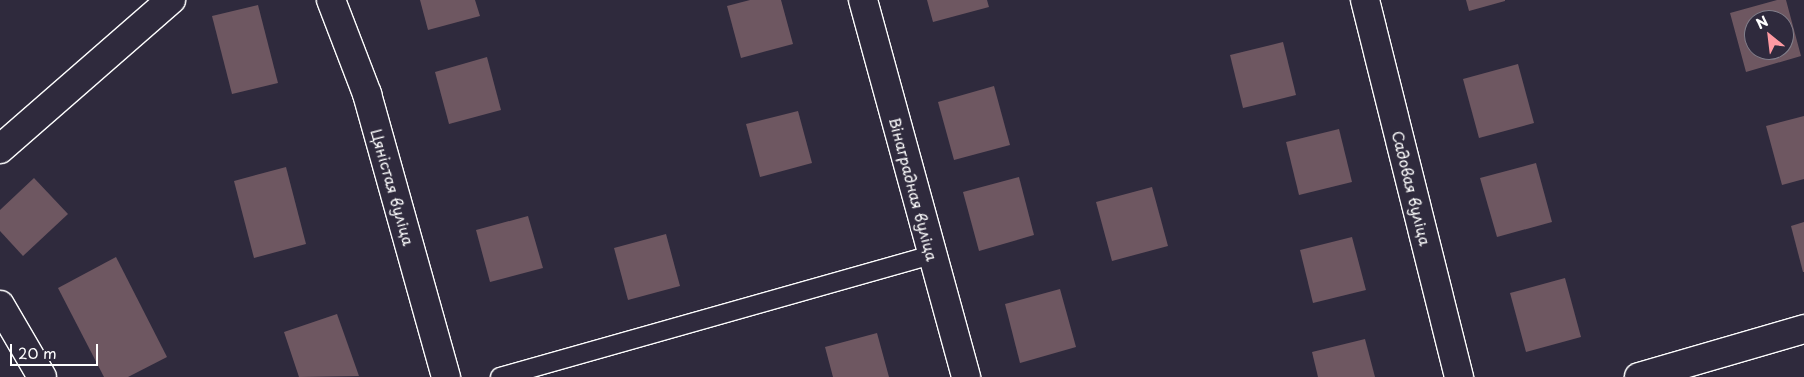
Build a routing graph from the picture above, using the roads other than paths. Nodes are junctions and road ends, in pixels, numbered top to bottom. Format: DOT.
graph roads {
  1 [pos="171,0"];
  2 [pos="331,0"];
  3 [pos="863,0"];
  4 [pos="1365,0"];
  5 [pos="0,149"];
  6 [pos="932,255"];
  7 [pos="0,305"];
  8 [pos="1804,329"];
  9 [pos="42,377"];
  10 [pos="446,377"];
  11 [pos="500,377"];
  12 [pos="966,377"];
  13 [pos="1459,377"];
  14 [pos="1639,377"];
  1 -- 5 [label="street"];
  2 -- 10 [label="street, Цяністая вуліца"];
  3 -- 6 [label="street, Вінаградная вуліца"];
  4 -- 13 [label="street, Садовая вуліца"];
  6 -- 11 [label="lane"];
  6 -- 12 [label="street, Вінаградная вуліца"];
  7 -- 9 [label="street"];
  8 -- 14 [label="street"];
}
